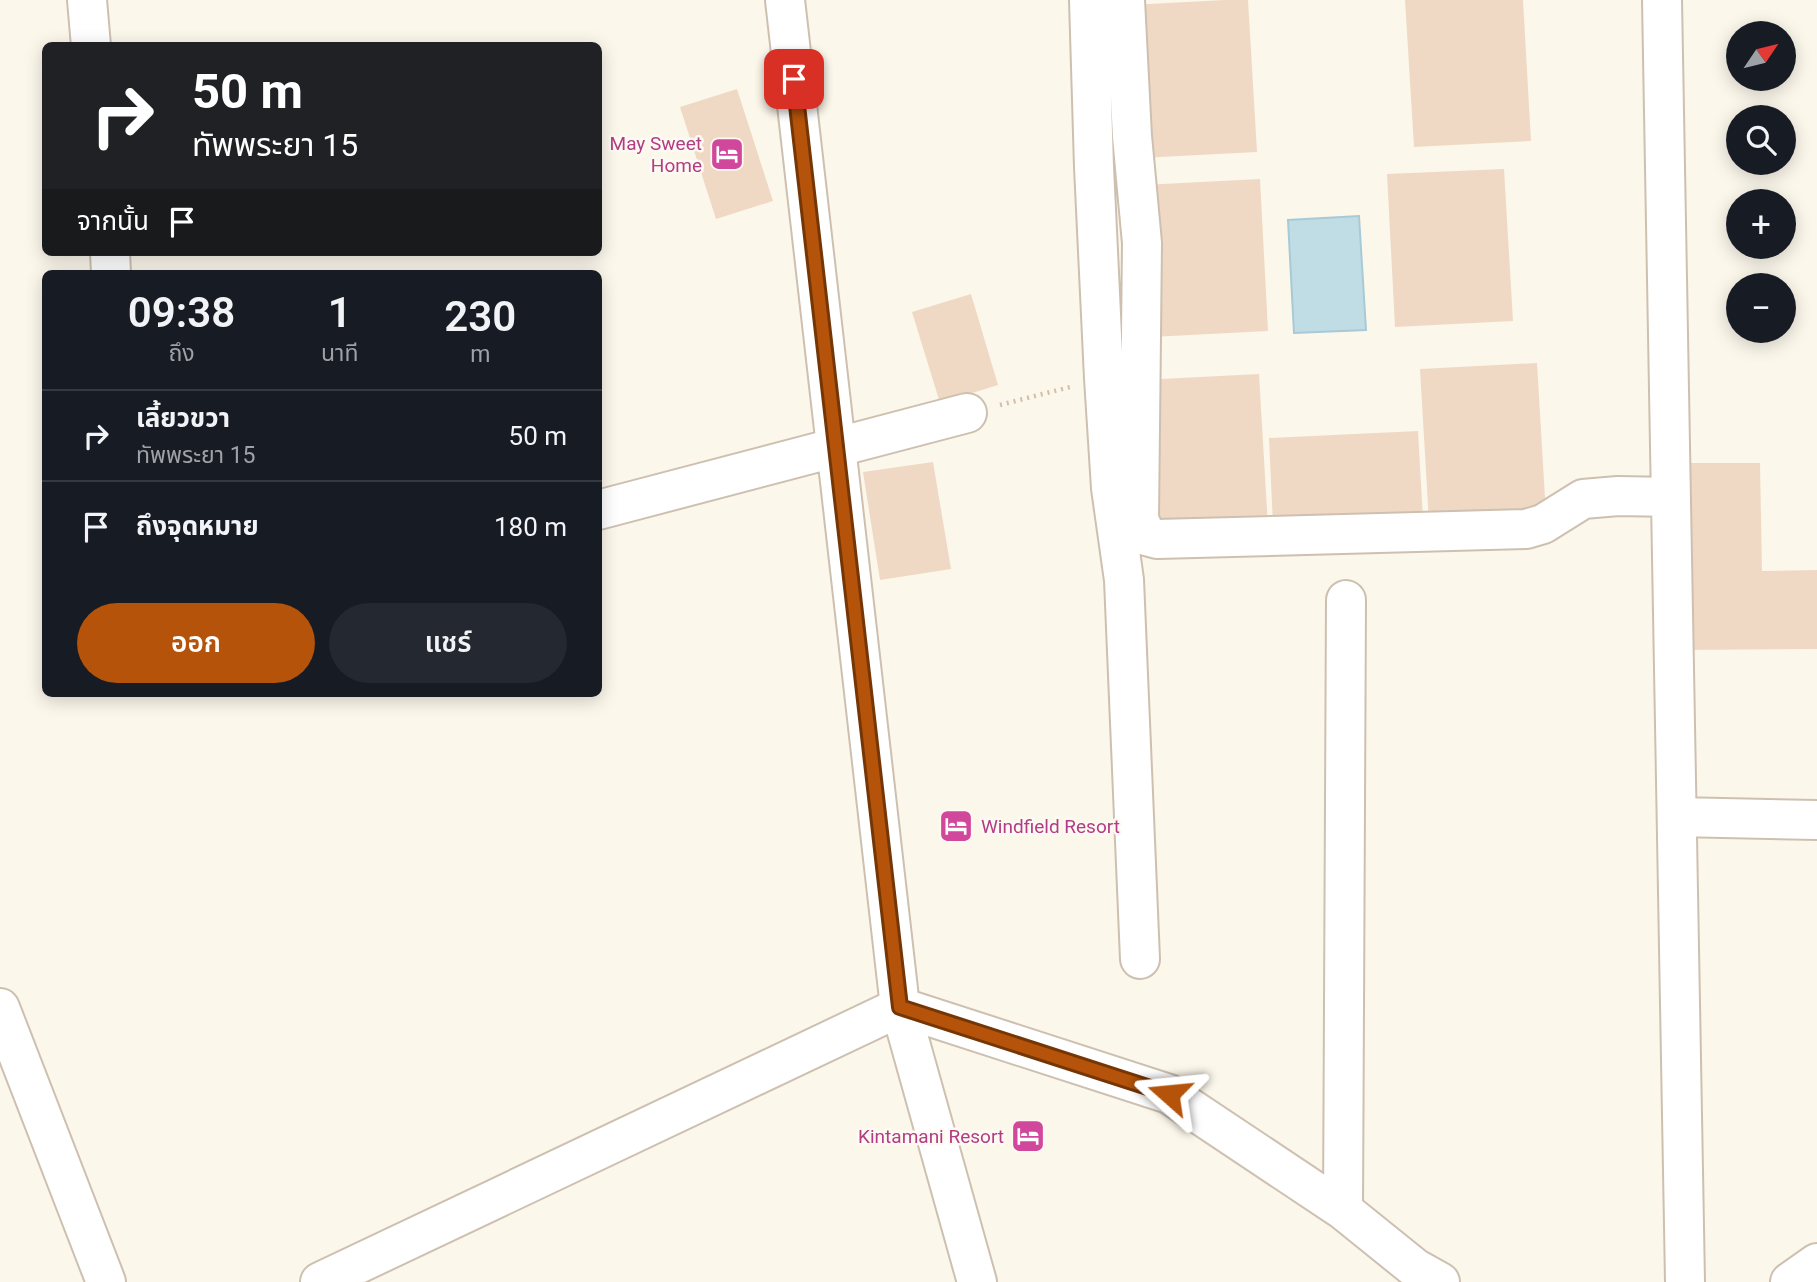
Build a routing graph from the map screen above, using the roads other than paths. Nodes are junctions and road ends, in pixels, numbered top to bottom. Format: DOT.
graph roads {
  1 [pos="87,0"];
  2 [pos="785,0"];
  3 [pos="1089,0"];
  4 [pos="1125,0"];
  5 [pos="1662,0"];
  6 [pos="91,42"];
  7 [pos="967,413"];
  8 [pos="836,446"];
  9 [pos="1671,497"];
  10 [pos="602,509"];
  11 [pos="1346,600"];
  12 [pos="1677,817"];
  13 [pos="1817,820"];
  14 [pos="1140,959"];
  15 [pos="900,1007"];
  16 [pos="0,1008"];
  17 [pos="1343,1210"];
  18 [pos="1817,1264"];
  19 [pos="1424,1277"];
  20 [pos="106,1282"];
  21 [pos="320,1282"];
  22 [pos="977,1282"];
  23 [pos="1685,1282"];
  24 [pos="1790,1282"];
  1 -- 6 [label="street"];
  2 -- 8 [label="street"];
  3 -- 14 [label="street"];
  4 -- 9 [label="street"];
  5 -- 9 [label="street"];
  7 -- 8 [label="street"];
  8 -- 10 [label="street"];
  8 -- 15 [label="street"];
  9 -- 12 [label="street"];
  11 -- 17 [label="street"];
  12 -- 13 [label="street"];
  12 -- 23 [label="street"];
  15 -- 17 [label="street"];
  15 -- 21 [label="street"];
  15 -- 22 [label="street"];
  16 -- 20 [label="street"];
  17 -- 19 [label="street"];
  18 -- 24 [label="street"];
}
